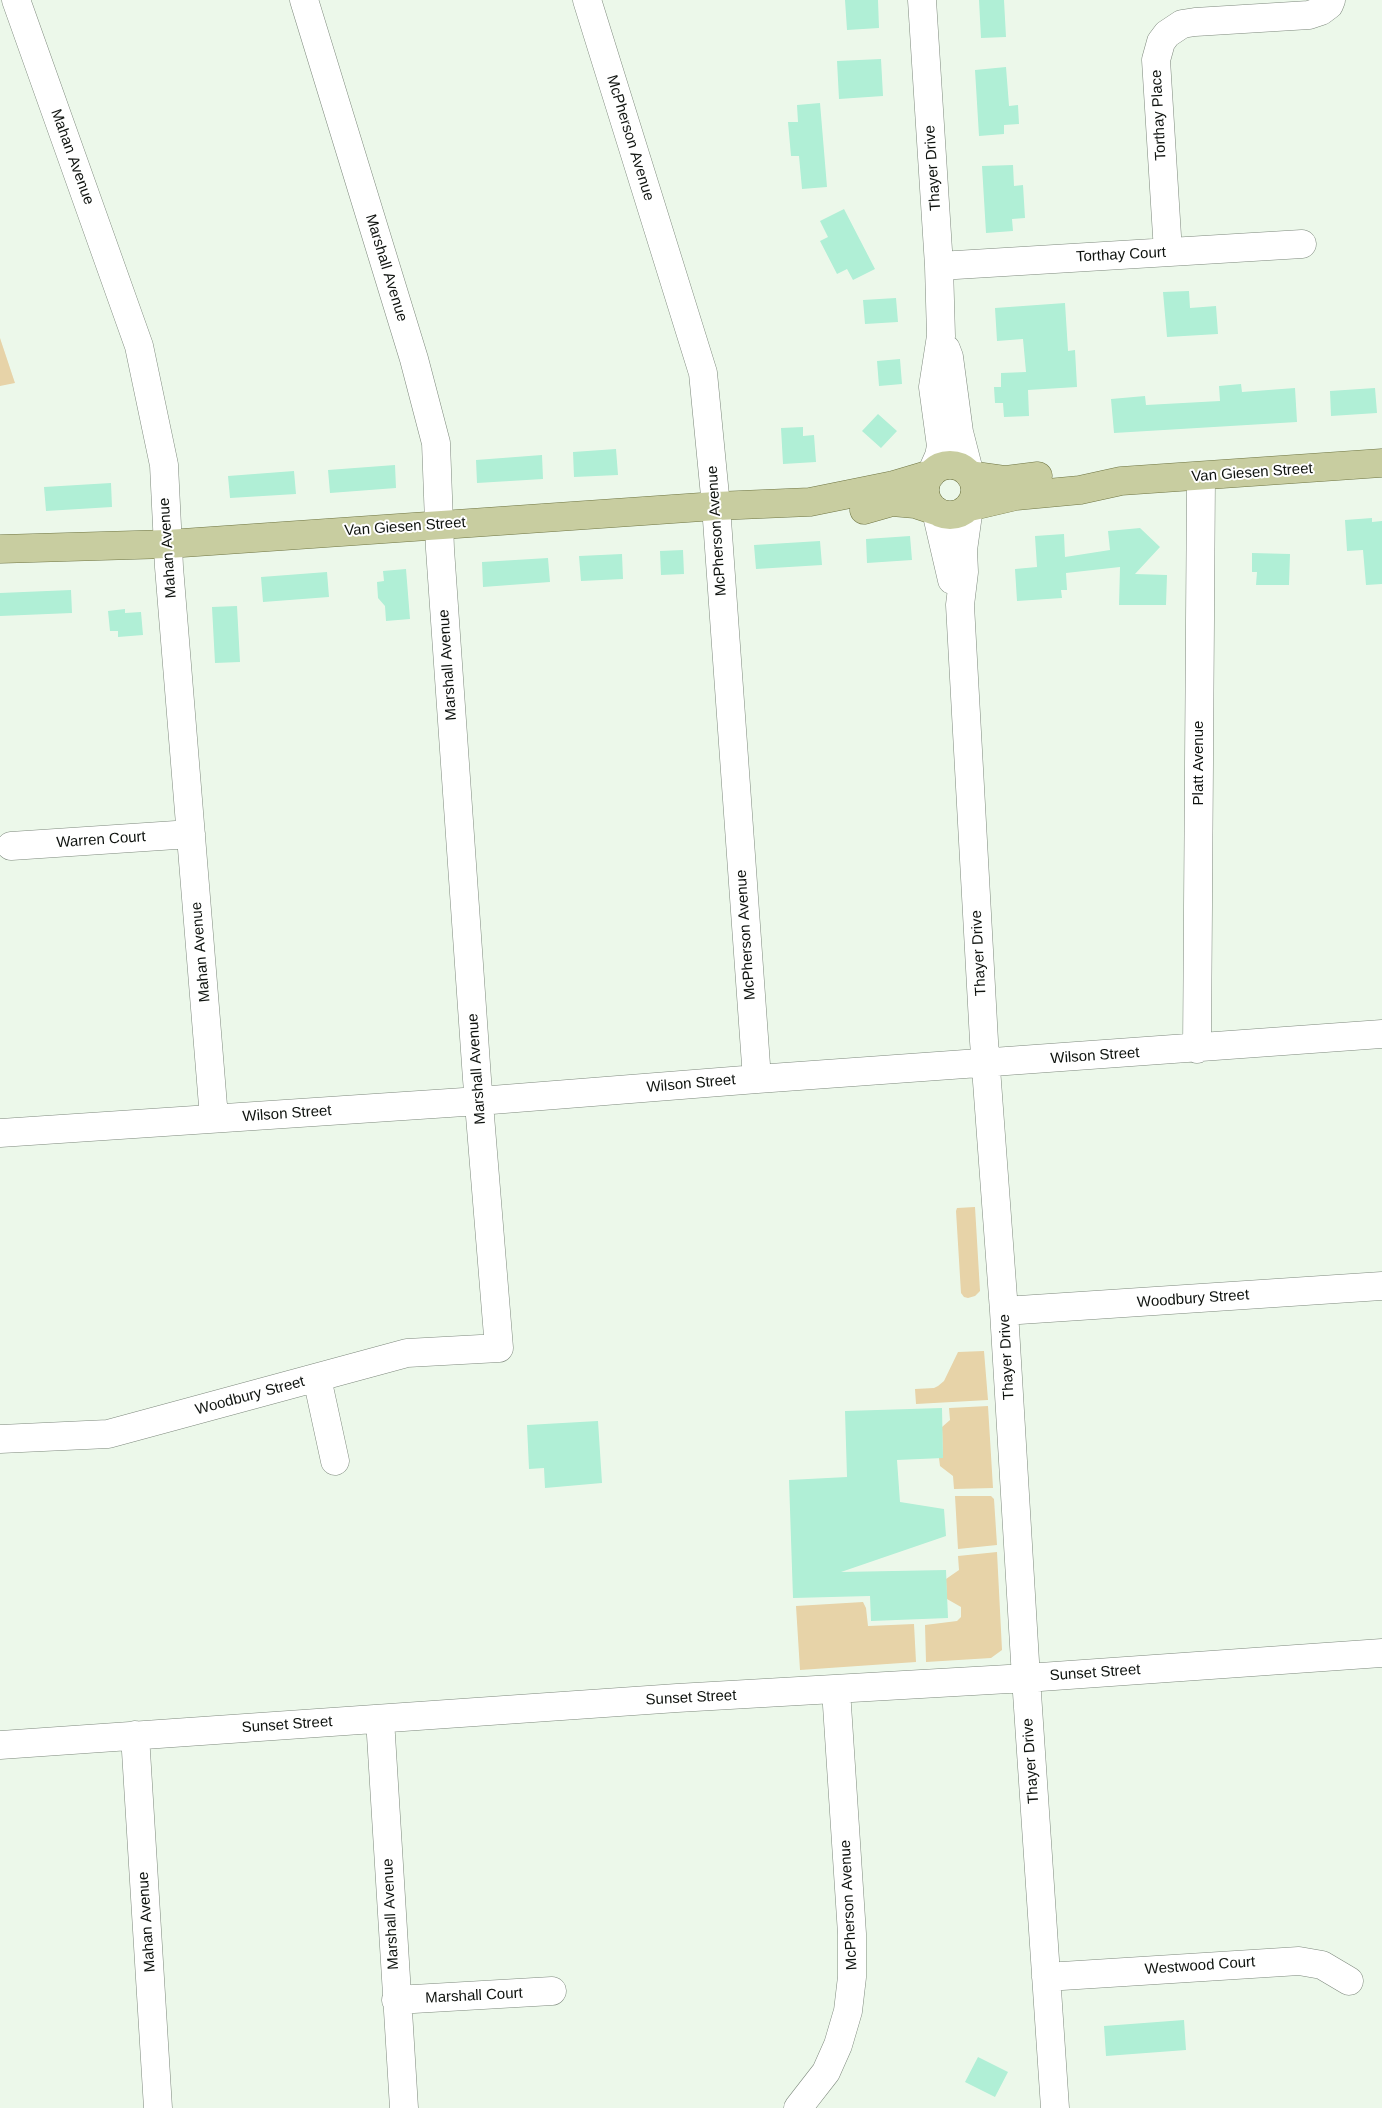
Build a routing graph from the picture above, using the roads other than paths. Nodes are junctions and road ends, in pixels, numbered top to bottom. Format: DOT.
graph roads {
  1 [pos="16,0"];
  2 [pos="304,0"];
  3 [pos="587,0"];
  4 [pos="922,0"];
  5 [pos="1331,0"];
  6 [pos="1302,244"];
  7 [pos="1168,252"];
  8 [pos="939,266"];
  9 [pos="941,336"];
  10 [pos="1382,463"];
  11 [pos="931,474"];
  12 [pos="970,475"];
  13 [pos="1202,477"];
  14 [pos="1121,481"];
  15 [pos="810,502"];
  16 [pos="716,506"];
  17 [pos="969,507"];
  18 [pos="936,512"];
  19 [pos="438,525"];
  20 [pos="168,544"];
  21 [pos="0,549"];
  22 [pos="960,605"];
  23 [pos="191,834"];
  24 [pos="11,846"];
  25 [pos="1382,1034"];
  26 [pos="1197,1049"];
  27 [pos="986,1064"];
  28 [pos="756,1079"];
  29 [pos="479,1101"];
  30 [pos="214,1118"];
  31 [pos="0,1133"];
  32 [pos="1382,1286"];
  33 [pos="1004,1311"];
  34 [pos="499,1348"];
  35 [pos="317,1378"];
  36 [pos="0,1439"];
  37 [pos="335,1461"];
  38 [pos="1382,1653"];
  39 [pos="1026,1678"];
  40 [pos="836,1690"];
  41 [pos="380,1719"];
  42 [pos="135,1735"];
  43 [pos="0,1745"];
  44 [pos="1046,1977"];
  45 [pos="1349,1981"];
  46 [pos="552,1991"];
  47 [pos="396,2000"];
  48 [pos="158,2108"];
  49 [pos="404,2108"];
  50 [pos="798,2108"];
  51 [pos="1055,2108"];
  1 -- 20 [label="street, Mahan Avenue"];
  2 -- 19 [label="street, Marshall Avenue"];
  3 -- 16 [label="street, McPherson Avenue"];
  4 -- 8 [label="street, Thayer Drive"];
  5 -- 7 [label="street, Torthay Place"];
  6 -- 7 [label="street, Torthay Court"];
  7 -- 8 [label="street, Torthay Court"];
  8 -- 9 [label="street, Thayer Drive"];
  9 -- 11 [label="street, Thayer Drive"];
  9 -- 12 [label="street, Thayer Drive"];
  10 -- 13 [label="main road, Van Giesen Street"];
  11 -- 12 [label="main road"];
  11 -- 15 [label="main road, Van Giesen Street"];
  11 -- 18 [label="main road"];
  12 -- 14 [label="main road, Van Giesen Street"];
  12 -- 17 [label="main road"];
  13 -- 14 [label="main road, Van Giesen Street"];
  13 -- 26 [label="street, Platt Avenue"];
  14 -- 17 [label="main road, Van Giesen Street"];
  15 -- 16 [label="main road, Van Giesen Street"];
  15 -- 18 [label="main road, Van Giesen Street"];
  16 -- 19 [label="main road, Van Giesen Street"];
  16 -- 28 [label="street, McPherson Avenue"];
  17 -- 18 [label="main road"];
  17 -- 22 [label="street, Thayer Drive"];
  18 -- 22 [label="street, Thayer Drive"];
  19 -- 20 [label="main road, Van Giesen Street"];
  19 -- 29 [label="street, Marshall Avenue"];
  20 -- 21 [label="main road, Van Giesen Street"];
  20 -- 23 [label="street, Mahan Avenue"];
  22 -- 27 [label="street, Thayer Drive"];
  23 -- 24 [label="street, Warren Court"];
  23 -- 30 [label="street, Mahan Avenue"];
  25 -- 26 [label="street, Wilson Street"];
  26 -- 27 [label="street, Wilson Street"];
  27 -- 28 [label="street, Wilson Street"];
  27 -- 33 [label="street, Thayer Drive"];
  28 -- 29 [label="street, Wilson Street"];
  29 -- 30 [label="street, Wilson Street"];
  29 -- 34 [label="street, Marshall Avenue"];
  30 -- 31 [label="street, Wilson Street"];
  32 -- 33 [label="street, Woodbury Street"];
  33 -- 39 [label="street, Thayer Drive"];
  34 -- 35 [label="street, Woodbury Street"];
  35 -- 36 [label="street, Woodbury Street"];
  35 -- 37 [label="street"];
  38 -- 39 [label="street, Sunset Street"];
  39 -- 40 [label="street, Sunset Street"];
  39 -- 44 [label="street, Thayer Drive"];
  40 -- 41 [label="street, Sunset Street"];
  40 -- 50 [label="street, McPherson Avenue"];
  41 -- 42 [label="street, Sunset Street"];
  41 -- 47 [label="street, Marshall Avenue"];
  42 -- 43 [label="street, Sunset Street"];
  42 -- 48 [label="street, Mahan Avenue"];
  44 -- 45 [label="street, Westwood Court"];
  44 -- 51 [label="street, Thayer Drive"];
  46 -- 47 [label="street, Marshall Court"];
  47 -- 49 [label="street, Marshall Avenue"];
}
